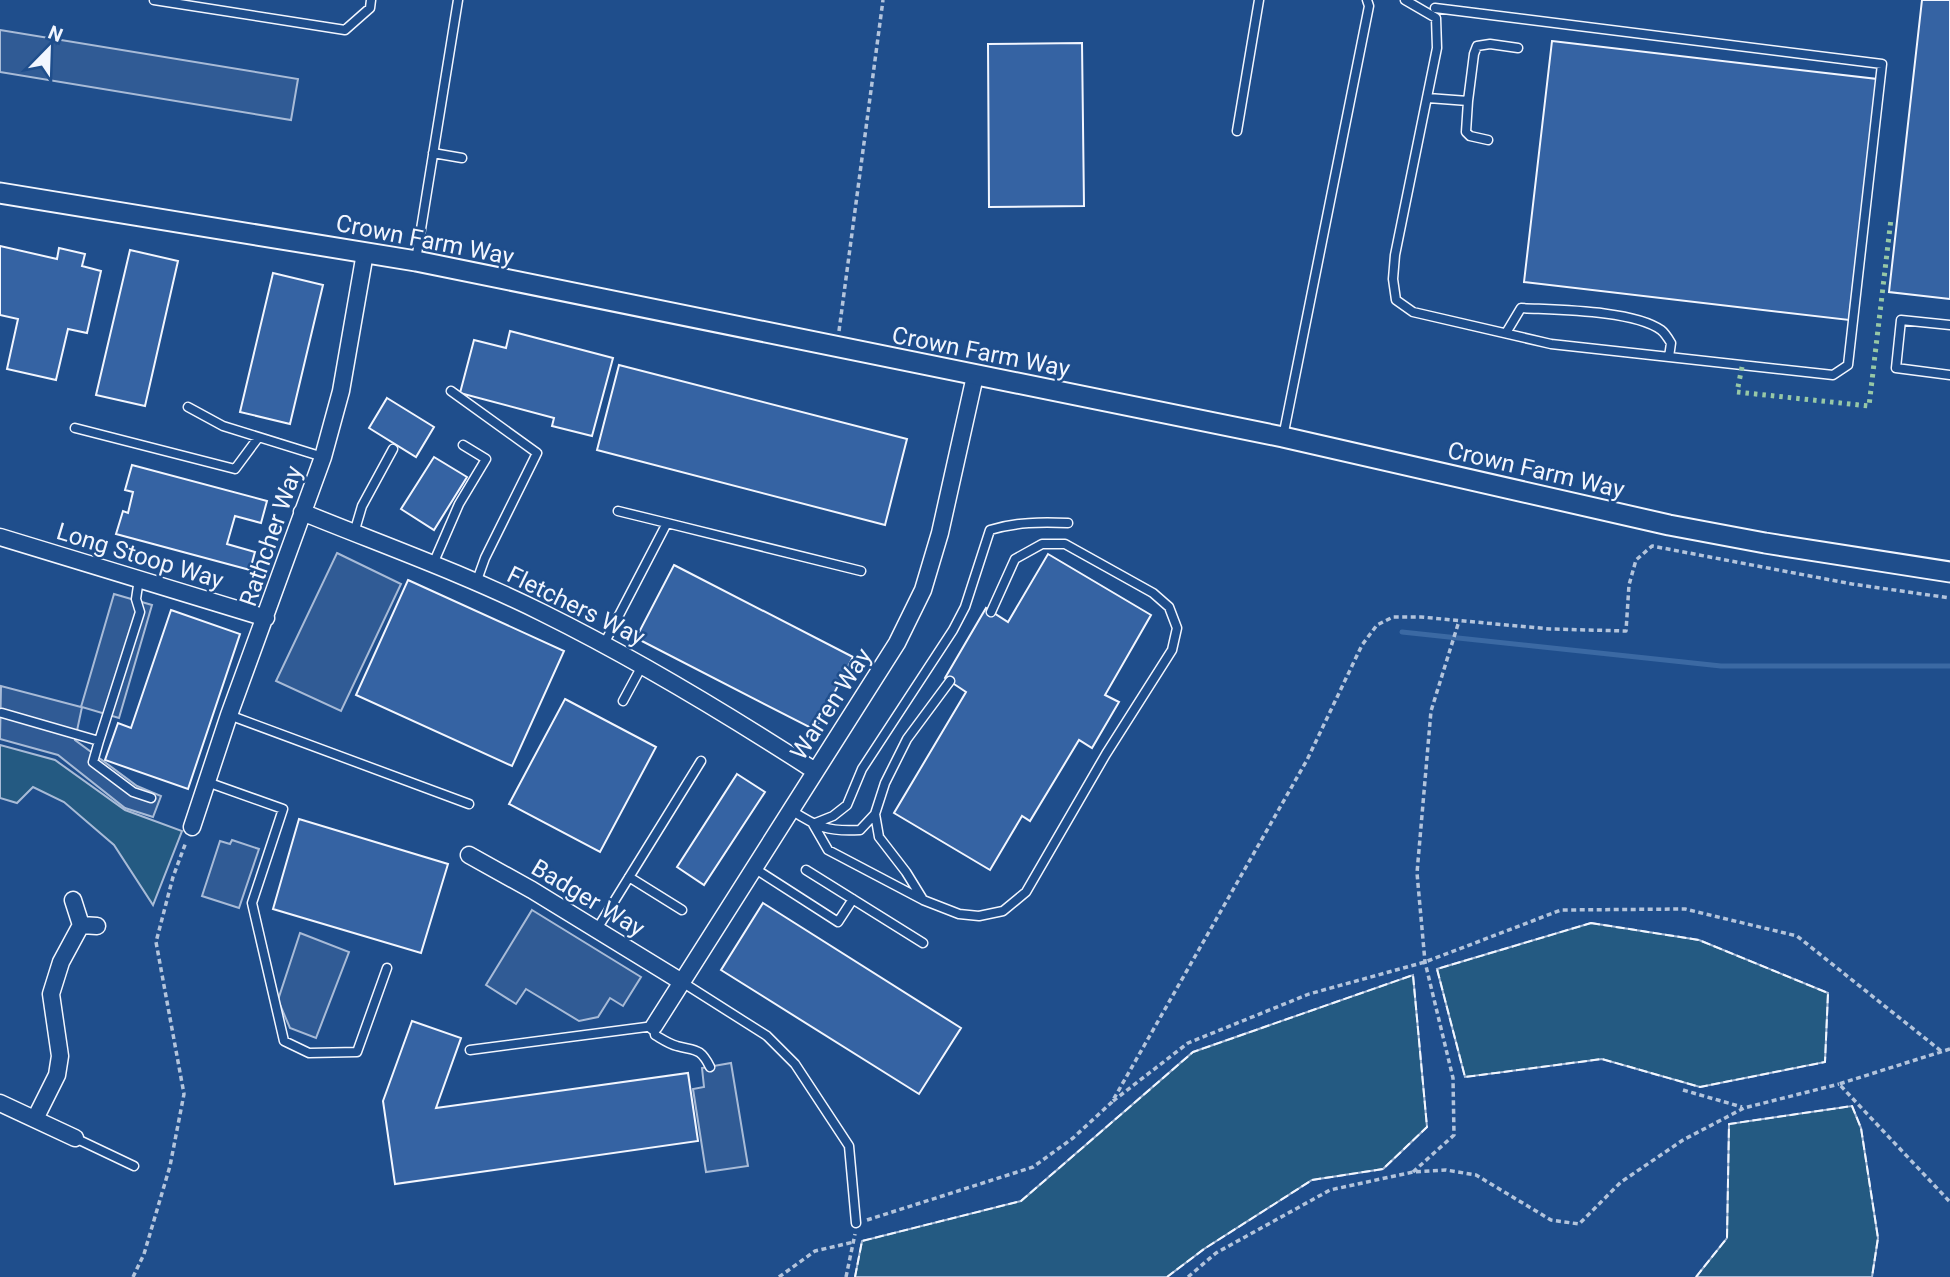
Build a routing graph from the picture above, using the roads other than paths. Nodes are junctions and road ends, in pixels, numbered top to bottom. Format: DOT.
graph roads {
  1 [pos="154,0"];
  2 [pos="371,0"];
  3 [pos="458,0"];
  4 [pos="1259,0"];
  5 [pos="1367,0"];
  6 [pos="1405,0"];
  7 [pos="1442,0"];
  8 [pos="1433,11"];
  9 [pos="1518,48"];
  10 [pos="1427,98"];
  11 [pos="1468,101"];
  12 [pos="1237,131"];
  13 [pos="1488,140"];
  14 [pos="433,153"];
  15 [pos="462,158"];
  16 [pos="0,193"];
  17 [pos="365,253"];
  18 [pos="416,261"];
  19 [pos="1950,325"];
  20 [pos="1506,333"];
  21 [pos="1670,357"];
  22 [pos="1950,375"];
  23 [pos="975,376"];
  24 [pos="451,391"];
  25 [pos="188,407"];
  26 [pos="75,428"];
  27 [pos="1283,437"];
  28 [pos="258,438"];
  29 [pos="464,445"];
  30 [pos="393,449"];
  31 [pos="323,457"];
  32 [pos="618,511"];
  33 [pos="302,512"];
  34 [pos="667,523"];
  35 [pos="1068,523"];
  36 [pos="354,533"];
  37 [pos="0,537"];
  38 [pos="433,564"];
  39 [pos="862,571"];
  40 [pos="1950,572"];
  41 [pos="139,579"];
  42 [pos="476,583"];
  43 [pos="991,612"];
  44 [pos="267,618"];
  45 [pos="604,644"];
  46 [pos="643,664"];
  47 [pos="950,681"];
  48 [pos="623,701"];
  49 [pos="2,713"];
  50 [pos="229,715"];
  51 [pos="99,741"];
  52 [pos="701,761"];
  53 [pos="816,771"];
  54 [pos="207,782"];
  55 [pos="150,798"];
  56 [pos="469,804"];
  57 [pos="791,810"];
  58 [pos="874,814"];
  59 [pos="813,824"];
  60 [pos="192,827"];
  61 [pos="469,855"];
  62 [pos="754,868"];
  63 [pos="806,870"];
  64 [pos="629,877"];
  65 [pos="853,899"];
  66 [pos="73,900"];
  67 [pos="923,900"];
  68 [pos="682,910"];
  69 [pos="597,929"];
  70 [pos="923,943"];
  71 [pos="387,968"];
  72 [pos="682,982"];
  73 [pos="654,1026"];
  74 [pos="470,1050"];
  75 [pos="710,1067"];
  76 [pos="0,1103"];
  77 [pos="35,1119"];
  78 [pos="75,1138"];
  79 [pos="134,1167"];
  80 [pos="856,1223"];
  1 -- 2 [label="lane"];
  3 -- 14 [label="lane"];
  4 -- 12 [label="lane"];
  5 -- 27 [label="lane"];
  6 -- 8 [label="lane"];
  7 -- 8 [label="lane"];
  8 -- 10 [label="lane"];
  8 -- 21 [label="lane"];
  9 -- 11 [label="lane"];
  10 -- 11 [label="lane"];
  10 -- 20 [label="lane"];
  11 -- 13 [label="lane"];
  14 -- 15 [label="lane"];
  14 -- 18 [label="lane"];
  16 -- 17 [label="street, Crown Farm Way"];
  17 -- 18 [label="street, Crown Farm Way"];
  17 -- 31 [label="street, Rathcher Way"];
  18 -- 23 [label="street, Crown Farm Way"];
  19 -- 22 [label="lane"];
  20 -- 21 [label="lane"];
  20 -- 21 [label="lane"];
  23 -- 27 [label="street, Crown Farm Way"];
  23 -- 53 [label="street, Warren Way"];
  24 -- 42 [label="lane"];
  25 -- 28 [label="lane"];
  26 -- 28 [label="lane"];
  27 -- 40 [label="street, Crown Farm Way"];
  28 -- 31 [label="lane"];
  29 -- 38 [label="lane"];
  30 -- 36 [label="lane"];
  31 -- 33 [label="street, Rathcher Way"];
  32 -- 34 [label="lane"];
  33 -- 36 [label="street, Fletchers Way"];
  33 -- 44 [label="street, Rathcher Way"];
  34 -- 39 [label="lane"];
  34 -- 45 [label="lane"];
  35 -- 59 [label="lane"];
  36 -- 38 [label="street, Fletchers Way"];
  37 -- 41 [label="street, Long Stoop Way"];
  38 -- 42 [label="street, Fletchers Way"];
  41 -- 44 [label="street, Long Stoop Way"];
  41 -- 51 [label="lane"];
  42 -- 45 [label="street, Fletchers Way"];
  43 -- 67 [label="lane"];
  44 -- 50 [label="street, Rathcher Way"];
  45 -- 46 [label="street, Fletchers Way"];
  46 -- 48 [label="lane"];
  46 -- 53 [label="street, Fletchers Way"];
  47 -- 58 [label="lane"];
  49 -- 51 [label="lane"];
  50 -- 54 [label="street, Rathcher Way"];
  50 -- 56 [label="lane"];
  51 -- 55 [label="lane"];
  52 -- 64 [label="lane"];
  53 -- 57 [label="street, Warren Way"];
  54 -- 60 [label="street, Rathcher Way"];
  54 -- 71 [label="lane"];
  57 -- 59 [label="lane"];
  57 -- 62 [label="street, Warren Way"];
  58 -- 59 [label="lane"];
  58 -- 67 [label="lane"];
  59 -- 67 [label="lane"];
  61 -- 69 [label="street, Badger Way"];
  62 -- 65 [label="lane"];
  62 -- 72 [label="street, Warren Way"];
  63 -- 65 [label="lane"];
  64 -- 68 [label="lane"];
  64 -- 69 [label="lane"];
  65 -- 70 [label="lane"];
  66 -- 77 [label="street"];
  69 -- 72 [label="street, Badger Way"];
  72 -- 73 [label="street, Warren Way"];
  72 -- 80 [label="lane"];
  73 -- 74 [label="lane"];
  73 -- 75 [label="lane"];
  76 -- 77 [label="street"];
  77 -- 78 [label="street"];
  78 -- 79 [label="lane"];
}
